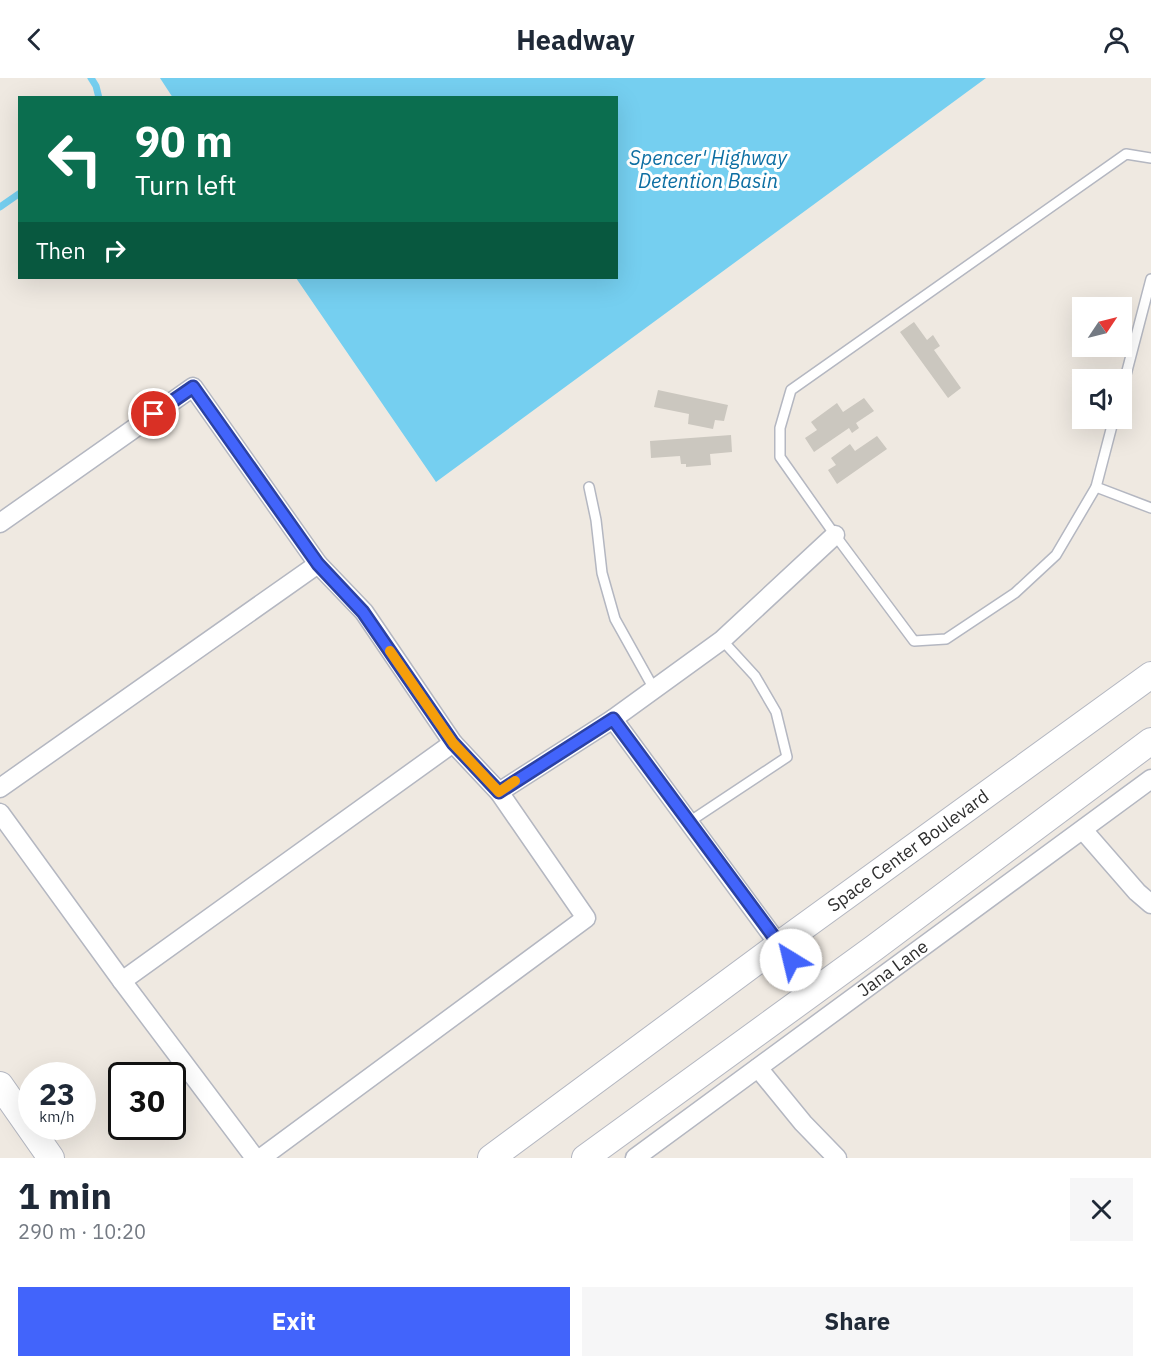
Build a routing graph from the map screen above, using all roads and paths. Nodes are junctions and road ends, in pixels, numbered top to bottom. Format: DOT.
graph roads {
  1 [pos="1151,158"];
  2 [pos="1151,279"];
  3 [pos="1127,369"];
  4 [pos="1111,429"];
  5 [pos="589,487"];
  6 [pos="1096,487"];
  7 [pos="1151,508"];
  8 [pos="0,523"];
  9 [pos="835,535"];
  10 [pos="318,564"];
  11 [pos="722,640"];
  12 [pos="1151,675"];
  13 [pos="654,689"];
  14 [pos="613,719"];
  15 [pos="1151,741"];
  16 [pos="453,743"];
  17 [pos="1151,779"];
  18 [pos="0,788"];
  19 [pos="499,792"];
  20 [pos="0,813"];
  21 [pos="689,822"];
  22 [pos="1083,830"];
  23 [pos="1151,904"];
  24 [pos="780,945"];
  25 [pos="122,981"];
  26 [pos="813,992"];
  27 [pos="758,1068"];
  28 [pos="0,1085"];
  29 [pos="51,1158"];
  30 [pos="255,1158"];
  31 [pos="261,1158"];
  32 [pos="491,1158"];
  33 [pos="585,1158"];
  34 [pos="634,1158"];
  35 [pos="837,1158"];
  1 -- 9 [label="lane"];
  2 -- 3 [label="lane"];
  4 -- 6 [label="lane"];
  5 -- 13 [label="lane"];
  6 -- 7 [label="lane"];
  6 -- 9 [label="lane"];
  8 -- 10 [label="street"];
  9 -- 11 [label="street"];
  10 -- 16 [label="street"];
  10 -- 18 [label="street"];
  11 -- 13 [label="street"];
  11 -- 21 [label="lane"];
  12 -- 24 [label="main road, Space Center Boulevard"];
  13 -- 14 [label="street"];
  14 -- 19 [label="street"];
  14 -- 21 [label="street"];
  15 -- 26 [label="main road"];
  16 -- 19 [label="street"];
  16 -- 25 [label="street"];
  17 -- 22 [label="street, Jana Lane"];
  19 -- 31 [label="street"];
  20 -- 25 [label="street"];
  21 -- 24 [label="street"];
  22 -- 23 [label="street"];
  22 -- 27 [label="street, Jana Lane"];
  24 -- 26 [label="street"];
  24 -- 32 [label="main road, Space Center Boulevard"];
  25 -- 30 [label="street"];
  26 -- 33 [label="main road"];
  27 -- 34 [label="street, Jana Lane"];
  27 -- 35 [label="street"];
  28 -- 29 [label="main road"];
}
